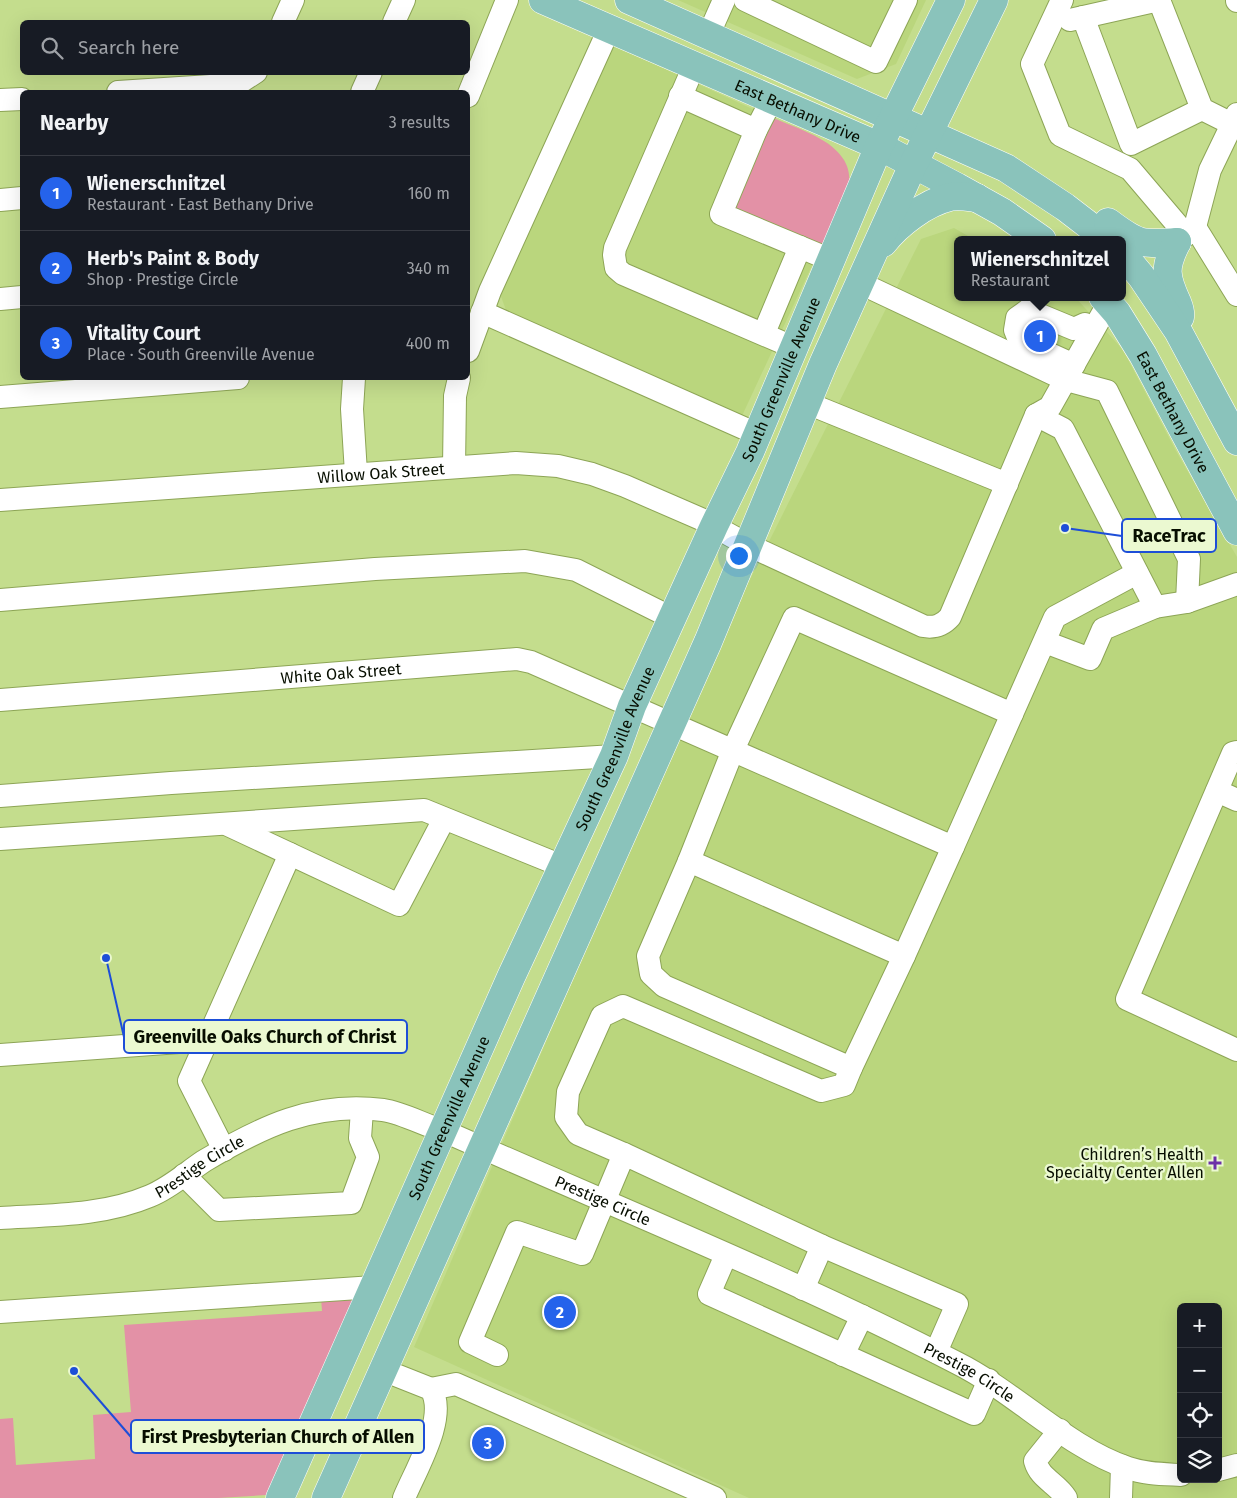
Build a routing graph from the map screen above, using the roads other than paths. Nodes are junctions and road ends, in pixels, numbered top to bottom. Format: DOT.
graph roads {
  1 [pos="293,0"];
  2 [pos="404,0"];
  3 [pos="507,0"];
  4 [pos="543,0"];
  5 [pos="629,0"];
  6 [pos="724,0"];
  7 [pos="745,0"];
  8 [pos="906,0"];
  9 [pos="951,0"];
  10 [pos="994,0"];
  11 [pos="1062,0"];
  12 [pos="1159,0"];
  13 [pos="1084,17"];
  14 [pos="284,20"];
  15 [pos="395,20"];
  16 [pos="1051,24"];
  17 [pos="609,29"];
  18 [pos="708,36"];
  19 [pos="694,66"];
  20 [pos="251,75"];
  21 [pos="370,75"];
  22 [pos="149,90"];
  23 [pos="363,90"];
  24 [pos="470,91"];
  25 [pos="680,96"];
  26 [pos="20,98"];
  27 [pos="772,99"];
  28 [pos="0,100"];
  29 [pos="1202,109"];
  30 [pos="894,118"];
  31 [pos="1235,119"];
  32 [pos="756,130"];
  33 [pos="928,135"];
  34 [pos="1131,144"];
  35 [pos="879,146"];
  36 [pos="1103,156"];
  37 [pos="913,165"];
  38 [pos="20,198"];
  39 [pos="977,198"];
  40 [pos="0,200"];
  41 [pos="1065,208"];
  42 [pos="1186,234"];
  43 [pos="1036,236"];
  44 [pos="1103,236"];
  45 [pos="800,247"];
  46 [pos="831,260"];
  47 [pos="864,272"];
  48 [pos="1237,294"];
  49 [pos="20,297"];
  50 [pos="1126,298"];
  51 [pos="0,299"];
  52 [pos="1024,301"];
  53 [pos="1031,301"];
  54 [pos="1111,301"];
  55 [pos="1121,301"];
  56 [pos="482,312"];
  57 [pos="1090,327"];
  58 [pos="1178,331"];
  59 [pos="764,333"];
  60 [pos="470,345"];
  61 [pos="994,346"];
  62 [pos="795,348"];
  63 [pos="1070,372"];
  64 [pos="213,380"];
  65 [pos="354,380"];
  66 [pos="459,380"];
  67 [pos="0,397"];
  68 [pos="807,403"];
  69 [pos="1036,415"];
  70 [pos="757,434"];
  71 [pos="1237,441"];
  72 [pos="454,467"];
  73 [pos="356,473"];
  74 [pos="1007,484"];
  75 [pos="0,500"];
  76 [pos="714,526"];
  77 [pos="1237,531"];
  78 [pos="748,545"];
  79 [pos="1137,573"];
  80 [pos="1237,584"];
  81 [pos="0,600"];
  82 [pos="1187,602"];
  83 [pos="1155,607"];
  84 [pos="672,618"];
  85 [pos="1045,642"];
  86 [pos="0,700"];
  87 [pos="632,706"];
  88 [pos="1012,714"];
  89 [pos="671,723"];
  90 [pos="733,750"];
  91 [pos="1237,752"];
  92 [pos="614,756"];
  93 [pos="1227,795"];
  94 [pos="0,796"];
  95 [pos="444,818"];
  96 [pos="225,824"];
  97 [pos="0,839"];
  98 [pos="953,847"];
  99 [pos="290,854"];
  100 [pos="689,861"];
  101 [pos="562,866"];
  102 [pos="904,956"];
  103 [pos="207,1040"];
  104 [pos="1237,1050"];
  105 [pos="0,1055"];
  106 [pos="851,1068"];
  107 [pos="362,1110"];
  108 [pos="444,1131"];
  109 [pos="482,1148"];
  110 [pos="224,1150"];
  111 [pos="624,1154"];
  112 [pos="184,1175"];
  113 [pos="605,1201"];
  114 [pos="0,1218"];
  115 [pos="822,1246"];
  116 [pos="726,1255"];
  117 [pos="374,1288"];
  118 [pos="803,1289"];
  119 [pos="0,1312"];
  120 [pos="862,1316"];
  121 [pos="936,1352"];
  122 [pos="497,1355"];
  123 [pos="844,1355"];
  124 [pos="383,1370"];
  125 [pos="990,1380"];
  126 [pos="431,1389"];
  127 [pos="1060,1430"];
  128 [pos="1122,1466"];
  129 [pos="1177,1475"];
  130 [pos="280,1498"];
  131 [pos="326,1498"];
  132 [pos="404,1498"];
  133 [pos="715,1498"];
  134 [pos="1066,1498"];
  135 [pos="1121,1498"];
  1 -- 14 [label="street"];
  2 -- 15 [label="street"];
  3 -- 24 [label="street"];
  4 -- 17 [label="main road, East Bethany Drive"];
  5 -- 18 [label="main road, East Bethany Drive"];
  6 -- 18 [label="street"];
  7 -- 8 [label="street"];
  9 -- 30 [label="main road, South Greenville Avenue"];
  10 -- 33 [label="main road, South Greenville Avenue"];
  11 -- 16 [label="street"];
  12 -- 13 [label="street"];
  12 -- 29 [label="street"];
  13 -- 16 [label="street"];
  13 -- 34 [label="street"];
  16 -- 36 [label="street"];
  17 -- 19 [label="main road, East Bethany Drive"];
  17 -- 56 [label="street"];
  18 -- 19 [label="main road"];
  18 -- 30 [label="main road, East Bethany Drive"];
  19 -- 25 [label="street"];
  19 -- 27 [label="main road, East Bethany Drive"];
  20 -- 22 [label="street"];
  21 -- 23 [label="street"];
  25 -- 32 [label="street"];
  25 -- 59 [label="street"];
  26 -- 28 [label="street"];
  27 -- 32 [label="street"];
  27 -- 35 [label="main road, East Bethany Drive"];
  29 -- 31 [label="street"];
  29 -- 34 [label="street"];
  30 -- 33 [label="main road, East Bethany Drive"];
  30 -- 35 [label="main road, South Greenville Avenue"];
  31 -- 42 [label="street"];
  32 -- 45 [label="street"];
  33 -- 37 [label="main road, South Greenville Avenue"];
  33 -- 41 [label="main road, East Bethany Drive"];
  34 -- 36 [label="street"];
  35 -- 37 [label="main road, East Bethany Drive"];
  35 -- 46 [label="main road, South Greenville Avenue"];
  36 -- 42 [label="street"];
  37 -- 39 [label="main road, East Bethany Drive"];
  37 -- 47 [label="main road, South Greenville Avenue"];
  38 -- 40 [label="street"];
  39 -- 43 [label="main road, East Bethany Drive"];
  39 -- 47 [label="main road"];
  41 -- 42 [label="main road"];
  41 -- 44 [label="main road, East Bethany Drive"];
  42 -- 48 [label="street"];
  42 -- 58 [label="main road"];
  45 -- 46 [label="street"];
  45 -- 59 [label="street"];
  46 -- 62 [label="main road, South Greenville Avenue"];
  47 -- 61 [label="street"];
  47 -- 68 [label="main road, South Greenville Avenue"];
  49 -- 51 [label="street"];
  50 -- 58 [label="main road, East Bethany Drive"];
  52 -- 61 [label="street"];
  53 -- 57 [label="street"];
  54 -- 57 [label="street"];
  55 -- 77 [label="main road, East Bethany Drive"];
  56 -- 60 [label="street"];
  56 -- 70 [label="street"];
  57 -- 63 [label="street"];
  57 -- 63 [label="street"];
  58 -- 71 [label="main road, East Bethany Drive"];
  59 -- 62 [label="street"];
  61 -- 63 [label="street"];
  62 -- 70 [label="main road, South Greenville Avenue"];
  63 -- 69 [label="street"];
  63 -- 82 [label="street"];
  64 -- 67 [label="street"];
  65 -- 73 [label="street"];
  66 -- 72 [label="street"];
  68 -- 74 [label="street"];
  68 -- 78 [label="main road, South Greenville Avenue"];
  69 -- 74 [label="street"];
  69 -- 79 [label="street"];
  70 -- 76 [label="main road, South Greenville Avenue"];
  72 -- 73 [label="street, Willow Oak Street"];
  72 -- 76 [label="street, Willow Oak Street"];
  73 -- 75 [label="street, Willow Oak Street"];
  74 -- 78 [label="street, Willow Oak Street"];
  76 -- 78 [label="street, Willow Oak Street"];
  76 -- 84 [label="main road, South Greenville Avenue"];
  78 -- 89 [label="main road, South Greenville Avenue"];
  79 -- 83 [label="street"];
  79 -- 85 [label="street"];
  80 -- 82 [label="street"];
  81 -- 84 [label="street"];
  82 -- 83 [label="street"];
  83 -- 85 [label="street"];
  84 -- 87 [label="main road, South Greenville Avenue"];
  85 -- 88 [label="street"];
  86 -- 87 [label="street, White Oak Street"];
  87 -- 89 [label="street, White Oak Street"];
  87 -- 92 [label="main road, South Greenville Avenue"];
  88 -- 90 [label="street"];
  88 -- 98 [label="street"];
  89 -- 90 [label="street, White Oak Street"];
  89 -- 109 [label="main road, South Greenville Avenue"];
  90 -- 98 [label="street, White Oak Street"];
  90 -- 100 [label="street"];
  91 -- 93 [label="street"];
  92 -- 94 [label="street"];
  92 -- 101 [label="main road, South Greenville Avenue"];
  93 -- 104 [label="street"];
  95 -- 96 [label="street"];
  95 -- 99 [label="street"];
  95 -- 101 [label="street"];
  96 -- 97 [label="street"];
  96 -- 99 [label="street"];
  98 -- 102 [label="street"];
  99 -- 103 [label="street"];
  100 -- 102 [label="street"];
  100 -- 106 [label="street"];
  101 -- 108 [label="main road, South Greenville Avenue"];
  102 -- 106 [label="street"];
  103 -- 105 [label="street"];
  103 -- 110 [label="street"];
  106 -- 111 [label="street"];
  107 -- 108 [label="street, Prestige Circle"];
  107 -- 110 [label="street, Prestige Circle"];
  107 -- 112 [label="street"];
  108 -- 109 [label="street, Prestige Circle"];
  108 -- 117 [label="main road, South Greenville Avenue"];
  109 -- 113 [label="street, Prestige Circle"];
  109 -- 124 [label="main road, South Greenville Avenue"];
  110 -- 112 [label="street, Prestige Circle"];
  111 -- 113 [label="street"];
  111 -- 115 [label="street"];
  112 -- 114 [label="street, Prestige Circle"];
  113 -- 116 [label="street, Prestige Circle"];
  113 -- 122 [label="street"];
  115 -- 118 [label="street"];
  115 -- 121 [label="street"];
  116 -- 118 [label="street, Prestige Circle"];
  116 -- 123 [label="street"];
  117 -- 119 [label="street"];
  117 -- 130 [label="main road, South Greenville Avenue"];
  118 -- 120 [label="street, Prestige Circle"];
  120 -- 121 [label="street, Prestige Circle"];
  120 -- 123 [label="street"];
  121 -- 125 [label="street, Prestige Circle"];
  123 -- 125 [label="street"];
  124 -- 126 [label="street"];
  124 -- 131 [label="main road, South Greenville Avenue"];
  125 -- 127 [label="street, Prestige Circle"];
  126 -- 132 [label="street"];
  126 -- 133 [label="street"];
  127 -- 128 [label="street, Prestige Circle"];
  127 -- 134 [label="street"];
  128 -- 129 [label="street, Prestige Circle"];
  128 -- 135 [label="street"];
}
